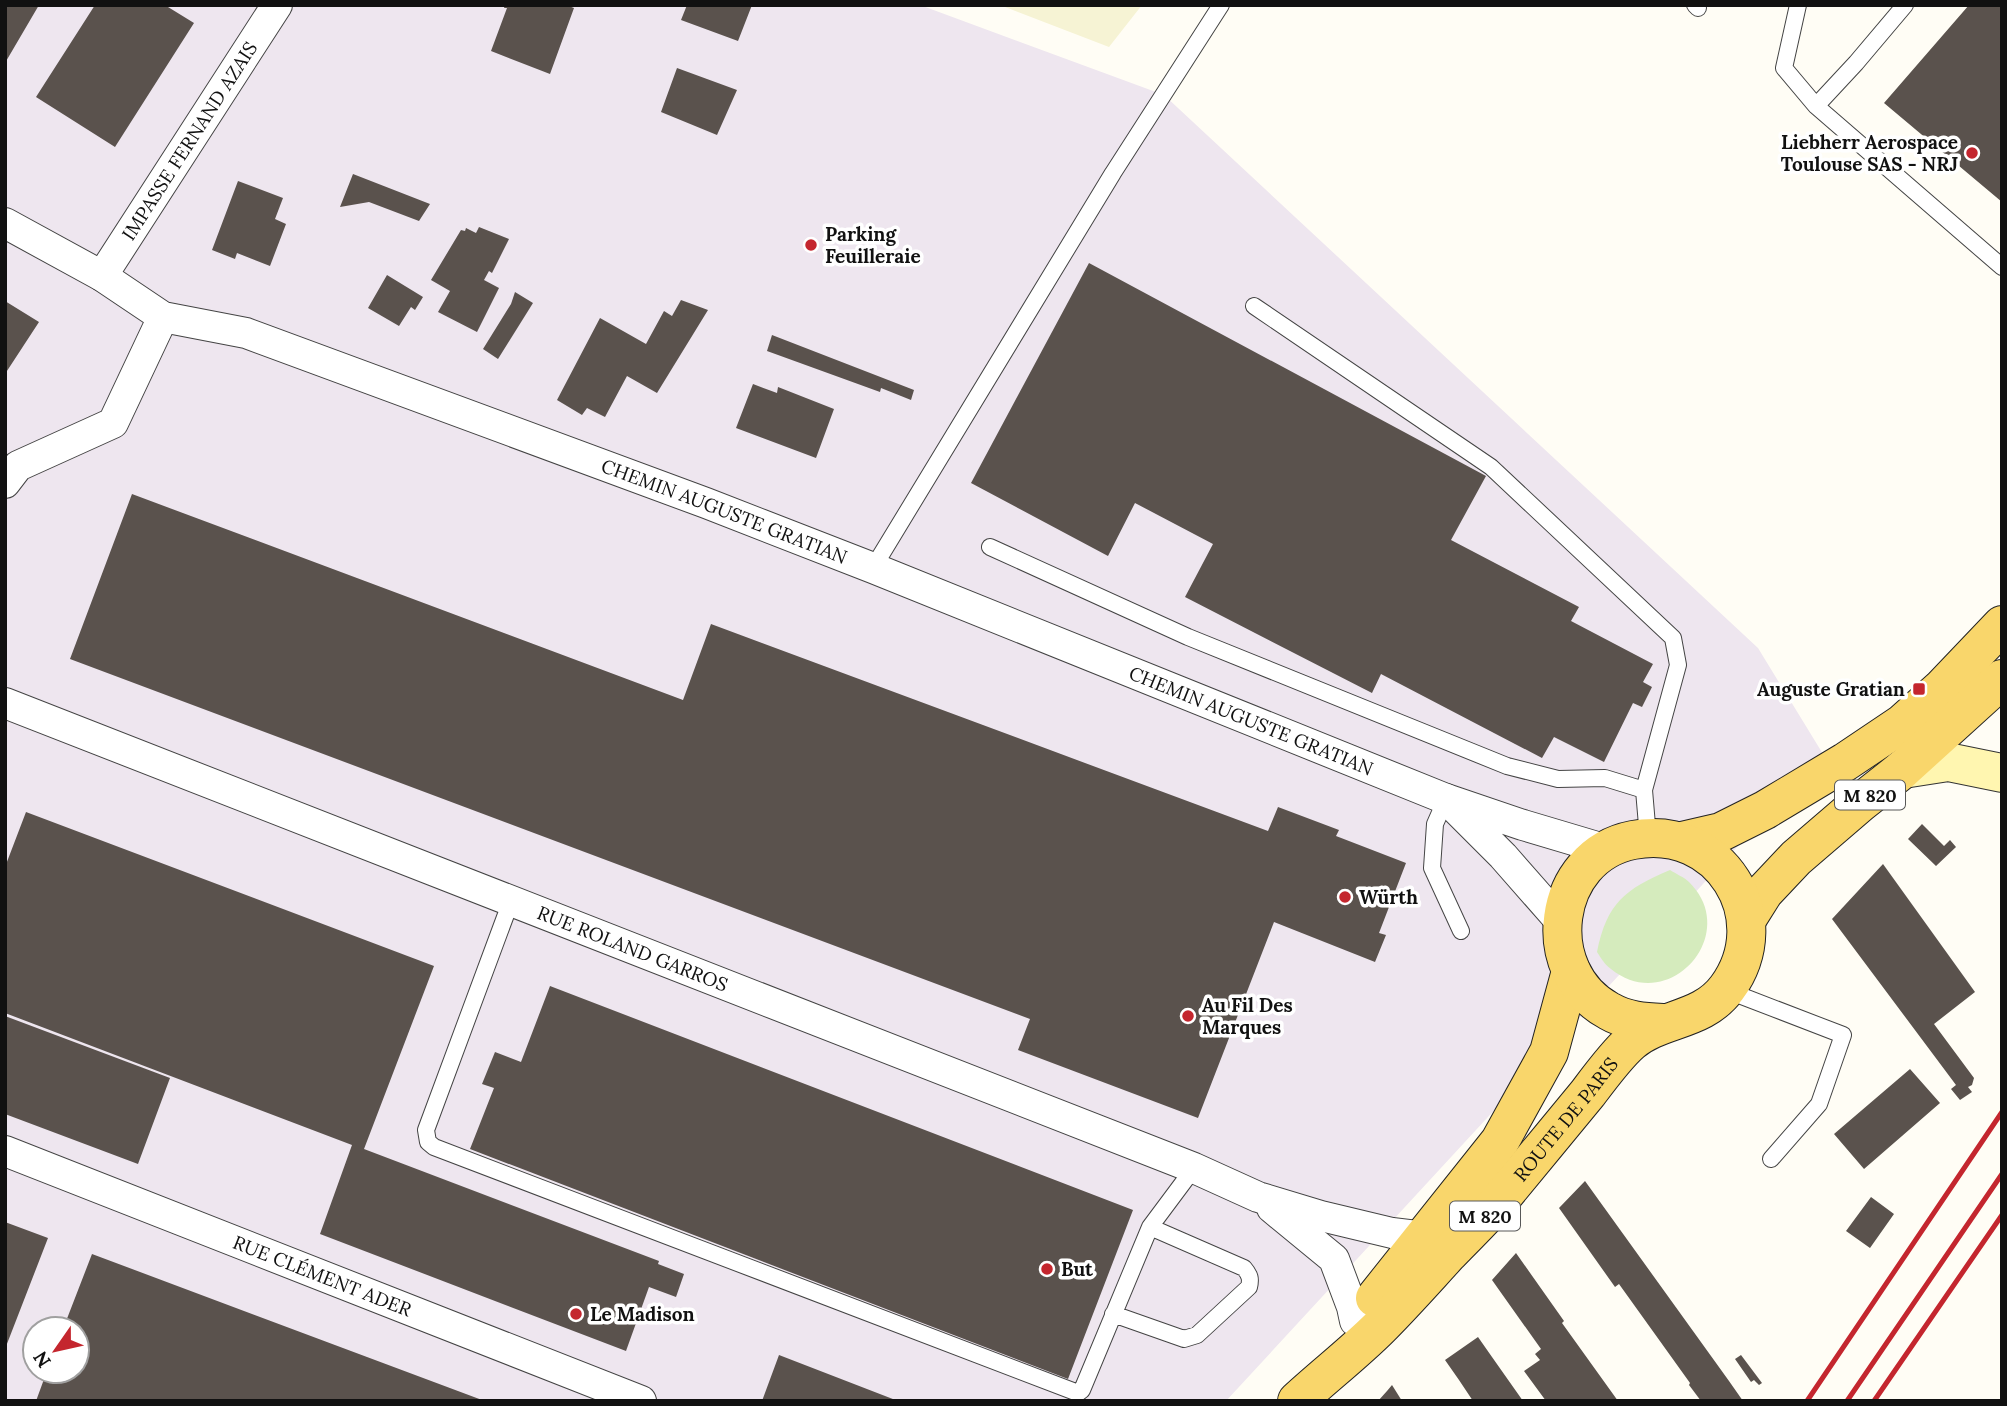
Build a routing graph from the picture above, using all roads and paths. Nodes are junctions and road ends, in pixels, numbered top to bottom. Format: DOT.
graph roads {
  1 [pos="277,5"];
  2 [pos="1221,5"];
  3 [pos="1798,5"];
  4 [pos="1905,5"];
  5 [pos="1816,106"];
  6 [pos="5,223"];
  7 [pos="2002,267"];
  8 [pos="102,275"];
  9 [pos="1254,306"];
  10 [pos="163,317"];
  11 [pos="5,483"];
  12 [pos="990,547"];
  13 [pos="873,568"];
  14 [pos="2002,625"];
  15 [pos="2002,679"];
  16 [pos="5,704"];
  17 [pos="1903,769"];
  18 [pos="2002,773"];
  19 [pos="1644,790"];
  20 [pos="1446,799"];
  21 [pos="1665,839"];
  22 [pos="1607,850"];
  23 [pos="511,901"];
  24 [pos="1747,919"];
  25 [pos="1561,922"];
  26 [pos="1461,931"];
  27 [pos="1571,971"];
  28 [pos="1726,990"];
  29 [pos="1663,1023"];
  30 [pos="5,1151"];
  31 [pos="1771,1159"];
  32 [pos="1194,1168"];
  33 [pos="1258,1197"];
  34 [pos="1150,1227"];
  35 [pos="1425,1237"];
  36 [pos="1113,1314"];
  37 [pos="1355,1321"];
  38 [pos="641,1401"];
  39 [pos="1294,1401"];
  1 -- 8 [label="street, IMPASSE FERNAND AZAIS"];
  2 -- 13 [label="lane"];
  3 -- 5 [label="lane"];
  4 -- 5 [label="lane"];
  5 -- 7 [label="lane"];
  6 -- 8 [label="street, CHEMIN AUGUSTE GRATIAN"];
  8 -- 10 [label="street, CHEMIN AUGUSTE GRATIAN"];
  9 -- 19 [label="lane"];
  10 -- 11 [label="street"];
  10 -- 13 [label="street, CHEMIN AUGUSTE GRATIAN"];
  12 -- 19 [label="lane"];
  13 -- 20 [label="street, CHEMIN AUGUSTE GRATIAN"];
  14 -- 21 [label="main road, ROUTE DE PARIS / M 820"];
  15 -- 17 [label="main road, ROUTE DE PARIS / M 820"];
  16 -- 23 [label="street, RUE ROLAND GARROS"];
  17 -- 18 [label="main road"];
  17 -- 24 [label="main road, ROUTE DE PARIS / M 820"];
  19 -- 21 [label="lane"];
  20 -- 22 [label="street, CHEMIN AUGUSTE GRATIAN"];
  20 -- 25 [label="street, CHEMIN AUGUSTE GRATIAN"];
  20 -- 26 [label="lane"];
  21 -- 22 [label="main road, ROUTE DE PARIS / M 820"];
  21 -- 24 [label="main road, ROUTE DE PARIS / M 820"];
  22 -- 25 [label="main road, ROUTE DE PARIS / M 820"];
  23 -- 32 [label="street, RUE ROLAND GARROS"];
  23 -- 36 [label="lane"];
  24 -- 28 [label="main road, ROUTE DE PARIS / M 820"];
  25 -- 27 [label="main road, ROUTE DE PARIS / M 820"];
  27 -- 29 [label="main road, ROUTE DE PARIS / M 820"];
  27 -- 35 [label="main road, ROUTE DE PARIS / M 820"];
  28 -- 29 [label="main road, ROUTE DE PARIS / M 820"];
  28 -- 31 [label="lane"];
  29 -- 39 [label="main road, ROUTE DE PARIS / M 820"];
  30 -- 38 [label="street, RUE CLÉMENT ADER"];
  32 -- 33 [label="street, RUE ROLAND GARROS"];
  32 -- 34 [label="lane"];
  33 -- 35 [label="street, RUE ROLAND GARROS"];
  33 -- 37 [label="street, RUE ROLAND GARROS"];
  34 -- 36 [label="lane"];
  34 -- 36 [label="lane"];
  35 -- 37 [label="main road, ROUTE DE PARIS / M 820"];
  37 -- 39 [label="main road, ROUTE DE PARIS / M 820"];
}
